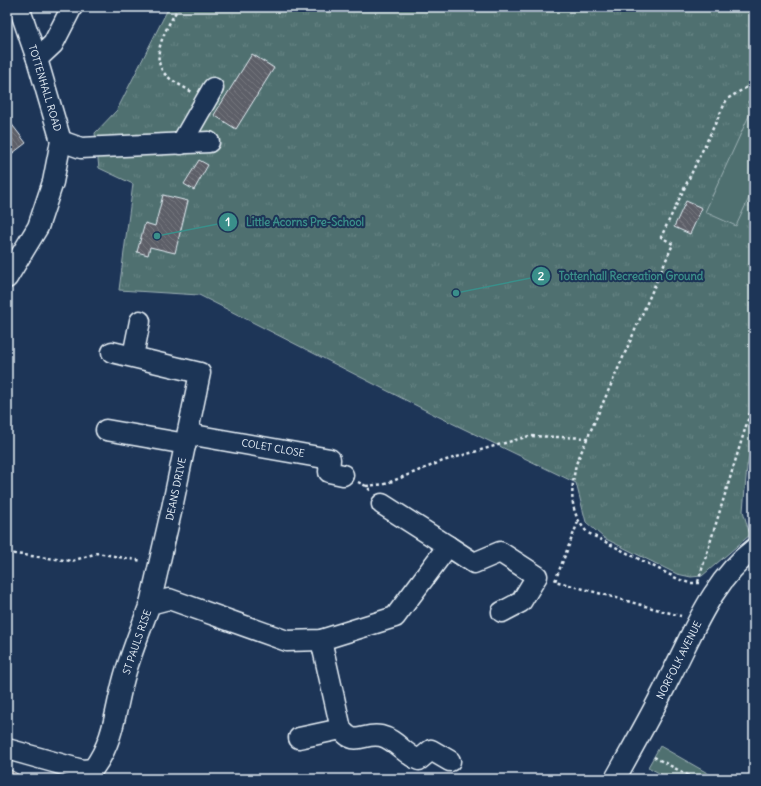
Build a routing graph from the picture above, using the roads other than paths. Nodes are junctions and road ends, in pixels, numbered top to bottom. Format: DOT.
graph roads {
  1 [pos="19,7"];
  2 [pos="72,7"];
  3 [pos="37,59"];
  4 [pos="213,88"];
  5 [pos="61,141"];
  6 [pos="209,142"];
  7 [pos="180,144"];
  8 [pos="7,278"];
  9 [pos="140,320"];
  10 [pos="112,352"];
  11 [pos="133,356"];
  12 [pos="106,430"];
  13 [pos="187,439"];
  14 [pos="343,475"];
  15 [pos="382,504"];
  16 [pos="448,546"];
  17 [pos="754,549"];
  18 [pos="150,604"];
  19 [pos="502,612"];
  20 [pos="321,640"];
  21 [pos="341,729"];
  22 [pos="299,738"];
  23 [pos="7,749"];
  24 [pos="450,761"];
  25 [pos="98,774"];
  26 [pos="615,779"];
  1 -- 3 [label="street, TOTTENHALL ROAD"];
  2 -- 3 [label="street"];
  3 -- 5 [label="street, TOTTENHALL ROAD"];
  4 -- 7 [label="street"];
  5 -- 7 [label="street"];
  5 -- 8 [label="street, TOTTENHALL ROAD"];
  6 -- 7 [label="street"];
  9 -- 11 [label="street"];
  10 -- 11 [label="street"];
  11 -- 13 [label="street, DEANS DRIVE"];
  12 -- 13 [label="street"];
  13 -- 14 [label="street, COLET CLOSE"];
  13 -- 18 [label="street, DEANS DRIVE"];
  15 -- 16 [label="street"];
  16 -- 19 [label="street"];
  16 -- 20 [label="street, ST PAULS RISE"];
  17 -- 26 [label="street, NORFOLK AVENUE"];
  18 -- 20 [label="street, ST PAULS RISE"];
  18 -- 25 [label="street, ST PAULS RISE"];
  20 -- 21 [label="street"];
  21 -- 22 [label="street"];
  21 -- 24 [label="street"];
  23 -- 25 [label="street, ST PAULS RISE"];
}
